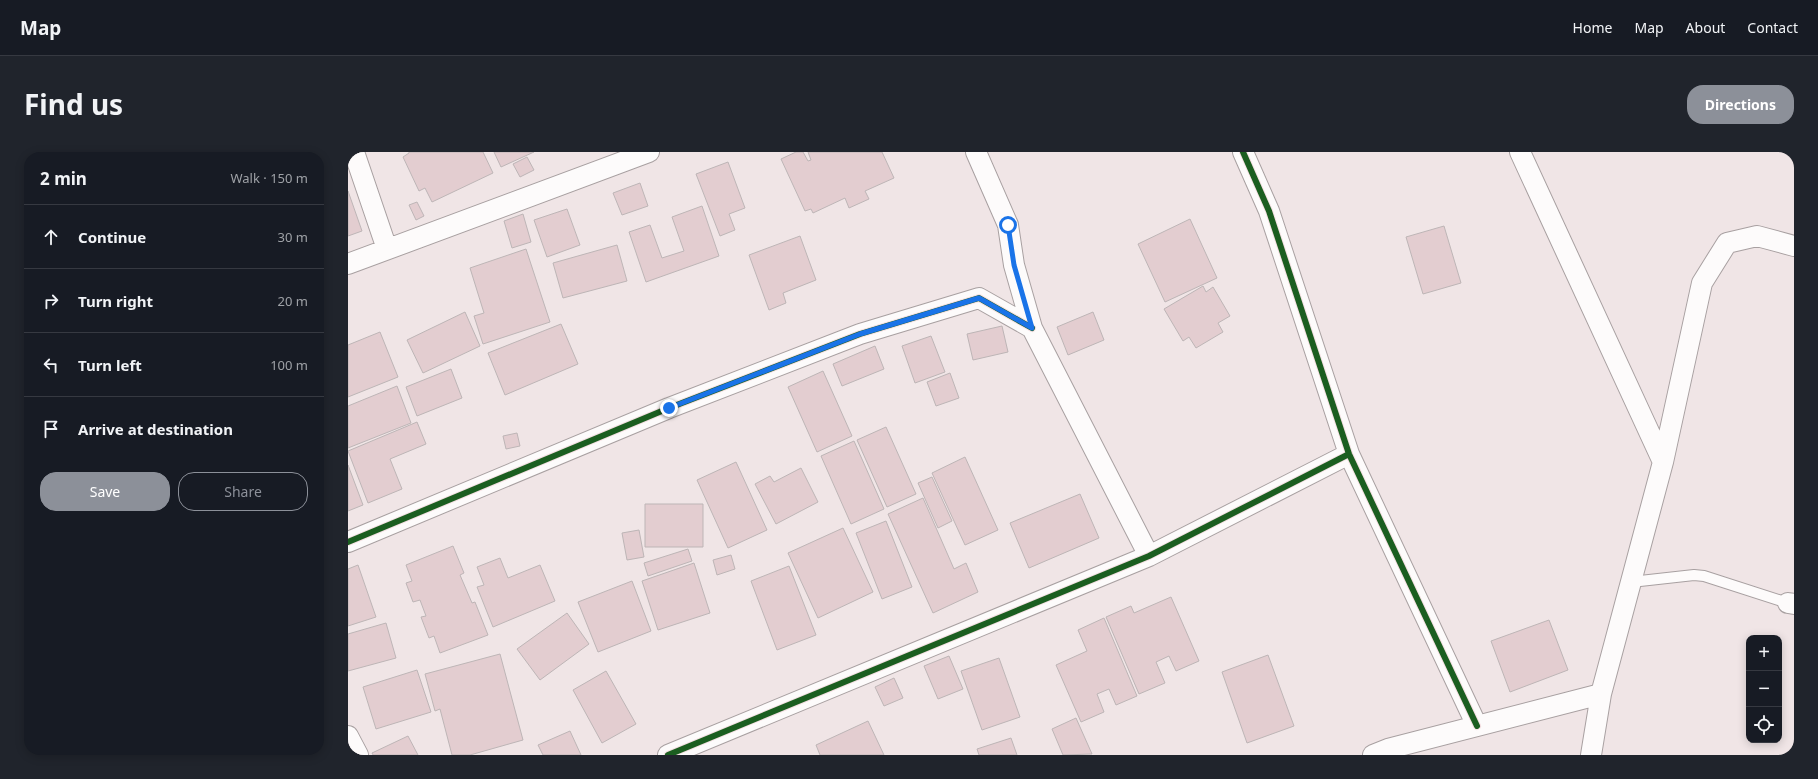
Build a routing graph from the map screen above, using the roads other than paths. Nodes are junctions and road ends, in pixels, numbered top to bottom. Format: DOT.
graph roads {
  1 [pos="354,152"];
  2 [pos="649,152"];
  3 [pos="976,152"];
  4 [pos="1243,152"];
  5 [pos="1520,152"];
  6 [pos="1794,246"];
  7 [pos="387,249"];
  8 [pos="348,264"];
  9 [pos="1032,328"];
  10 [pos="1349,454"];
  11 [pos="1663,462"];
  12 [pos="348,542"];
  13 [pos="1149,556"];
  14 [pos="1631,582"];
  15 [pos="1791,603"];
  16 [pos="1601,694"];
  17 [pos="1477,726"];
  18 [pos="348,736"];
  19 [pos="358,755"];
  20 [pos="668,755"];
  21 [pos="1373,755"];
  22 [pos="1591,755"];
  1 -- 7 [label="street"];
  2 -- 7 [label="street"];
  3 -- 9 [label="street"];
  4 -- 10 [label="street"];
  5 -- 11 [label="street"];
  6 -- 11 [label="street"];
  7 -- 8 [label="street"];
  9 -- 12 [label="street"];
  9 -- 13 [label="street"];
  10 -- 13 [label="street"];
  10 -- 17 [label="street"];
  11 -- 14 [label="street"];
  13 -- 20 [label="street"];
  14 -- 15 [label="lane"];
  14 -- 16 [label="street"];
  16 -- 17 [label="street"];
  16 -- 22 [label="street"];
  17 -- 21 [label="street"];
  18 -- 19 [label="street"];
}
